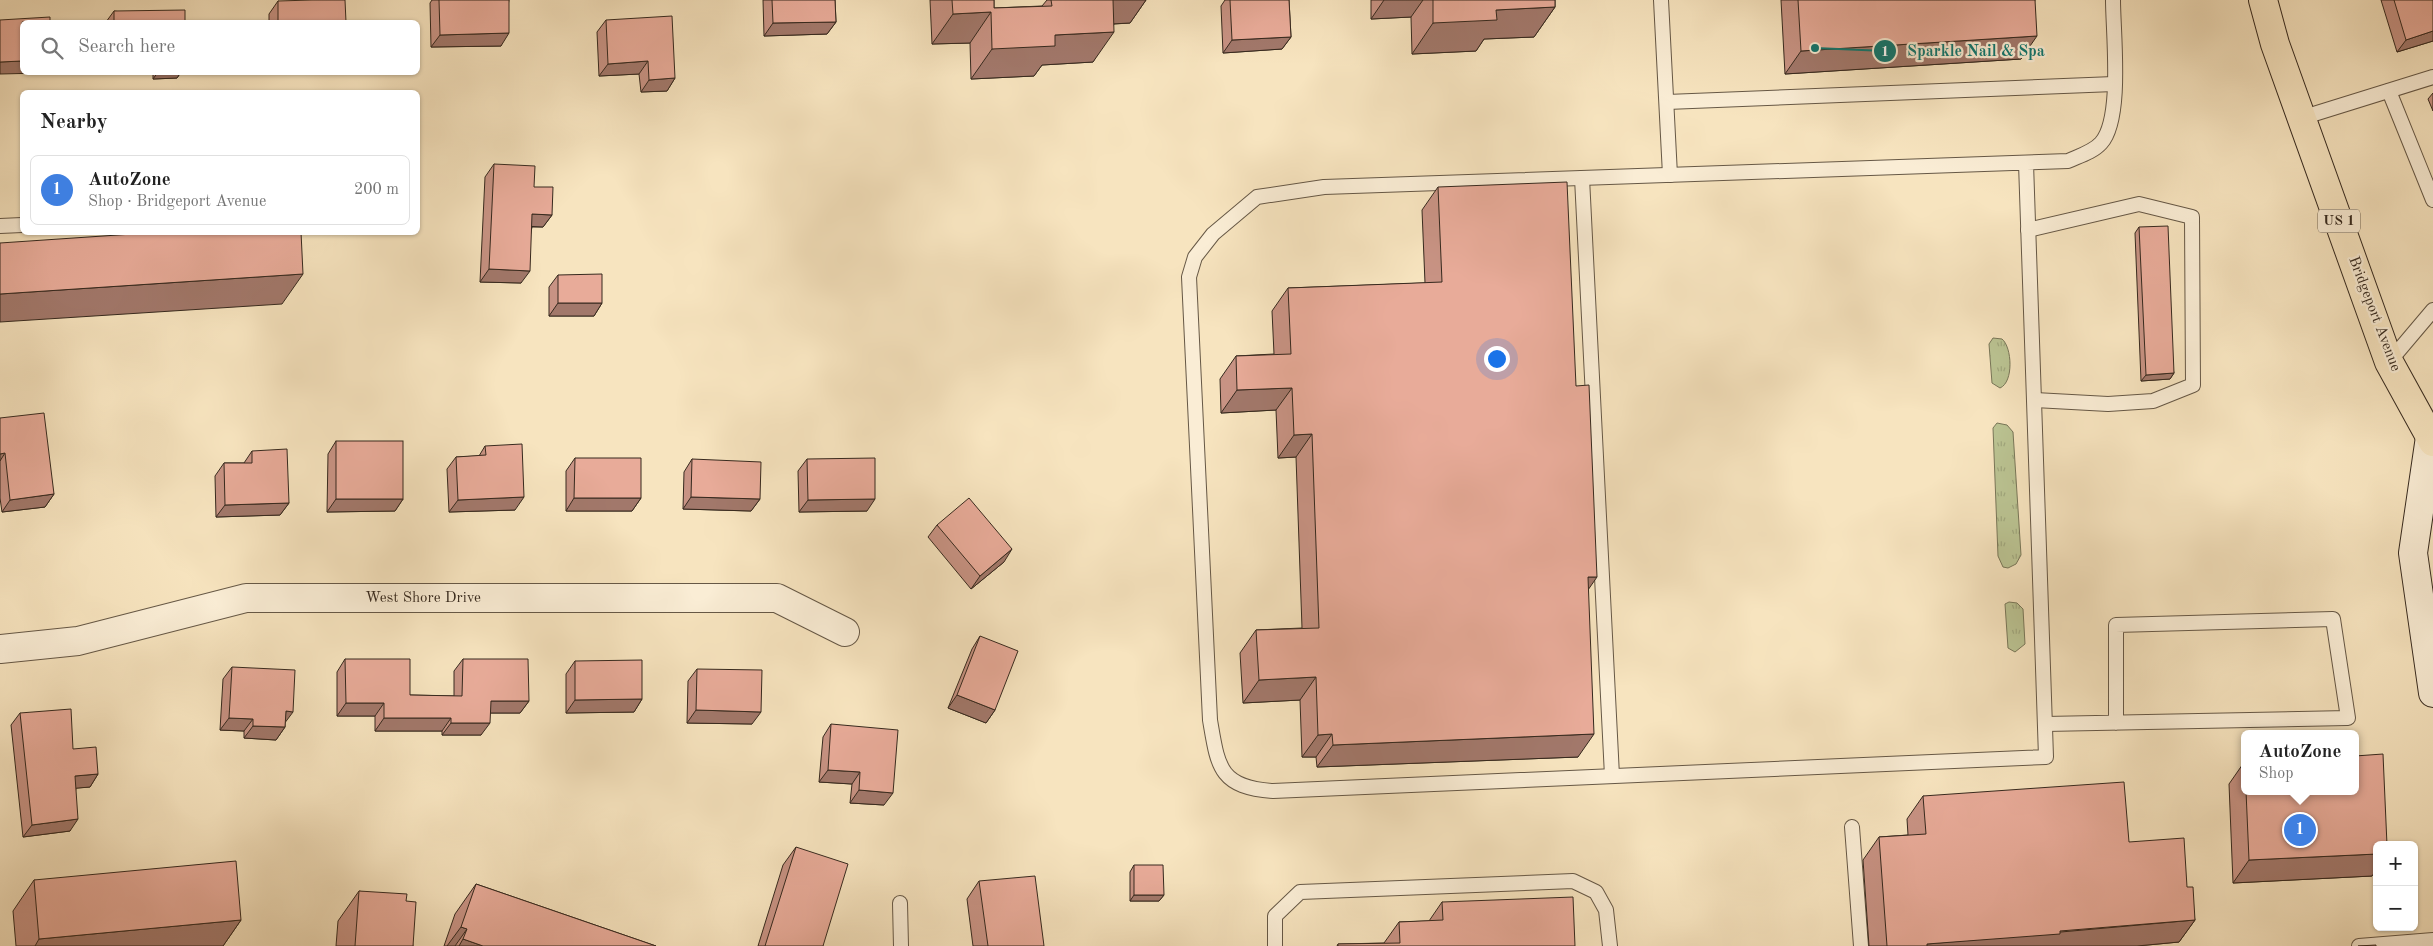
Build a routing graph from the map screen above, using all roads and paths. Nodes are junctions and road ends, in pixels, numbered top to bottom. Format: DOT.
graph roads {
  1 [pos="1661,0"];
  2 [pos="2113,0"];
  3 [pos="2263,0"];
  4 [pos="2433,77"];
  5 [pos="2114,84"];
  6 [pos="2390,91"];
  7 [pos="1666,102"];
  8 [pos="2301,118"];
  9 [pos="2026,164"];
  10 [pos="1670,175"];
  11 [pos="1582,178"];
  12 [pos="2433,200"];
  13 [pos="20,224"];
  14 [pos="0,226"];
  15 [pos="2028,230"];
  16 [pos="2433,310"];
  17 [pos="2389,362"];
  18 [pos="2035,400"];
  19 [pos="2432,438"];
  20 [pos="845,632"];
  21 [pos="0,649"];
  22 [pos="2433,693"];
  23 [pos="2116,723"];
  24 [pos="2046,724"];
  25 [pos="1612,776"];
  26 [pos="1852,827"];
  27 [pos="900,904"];
  28 [pos="2433,940"];
  29 [pos="901,946"];
  30 [pos="1275,946"];
  31 [pos="1610,946"];
  32 [pos="1861,946"];
  33 [pos="2359,946"];
  1 -- 7 [label="lane"];
  2 -- 5 [label="lane"];
  3 -- 8 [label="main road, Bridgeport Avenue / US 1"];
  4 -- 6 [label="lane"];
  5 -- 7 [label="lane"];
  5 -- 9 [label="lane"];
  6 -- 8 [label="lane"];
  6 -- 12 [label="lane"];
  7 -- 10 [label="lane"];
  8 -- 17 [label="main road, Bridgeport Avenue / US 1"];
  9 -- 10 [label="lane"];
  9 -- 15 [label="lane"];
  10 -- 11 [label="lane"];
  11 -- 25 [label="lane"];
  11 -- 25 [label="lane"];
  13 -- 14 [label="lane"];
  15 -- 18 [label="lane"];
  15 -- 18 [label="lane"];
  16 -- 17 [label="lane"];
  17 -- 19 [label="main road, Bridgeport Avenue / US 1"];
  18 -- 24 [label="lane"];
  19 -- 22 [label="street, Bridgeport Avenue"];
  20 -- 21 [label="street, West Shore Drive"];
  23 -- 23 [label="lane"];
  23 -- 24 [label="lane"];
  24 -- 25 [label="lane"];
  26 -- 32 [label="lane"];
  27 -- 29 [label="lane"];
  28 -- 33 [label="lane"];
  30 -- 31 [label="lane"];
}
